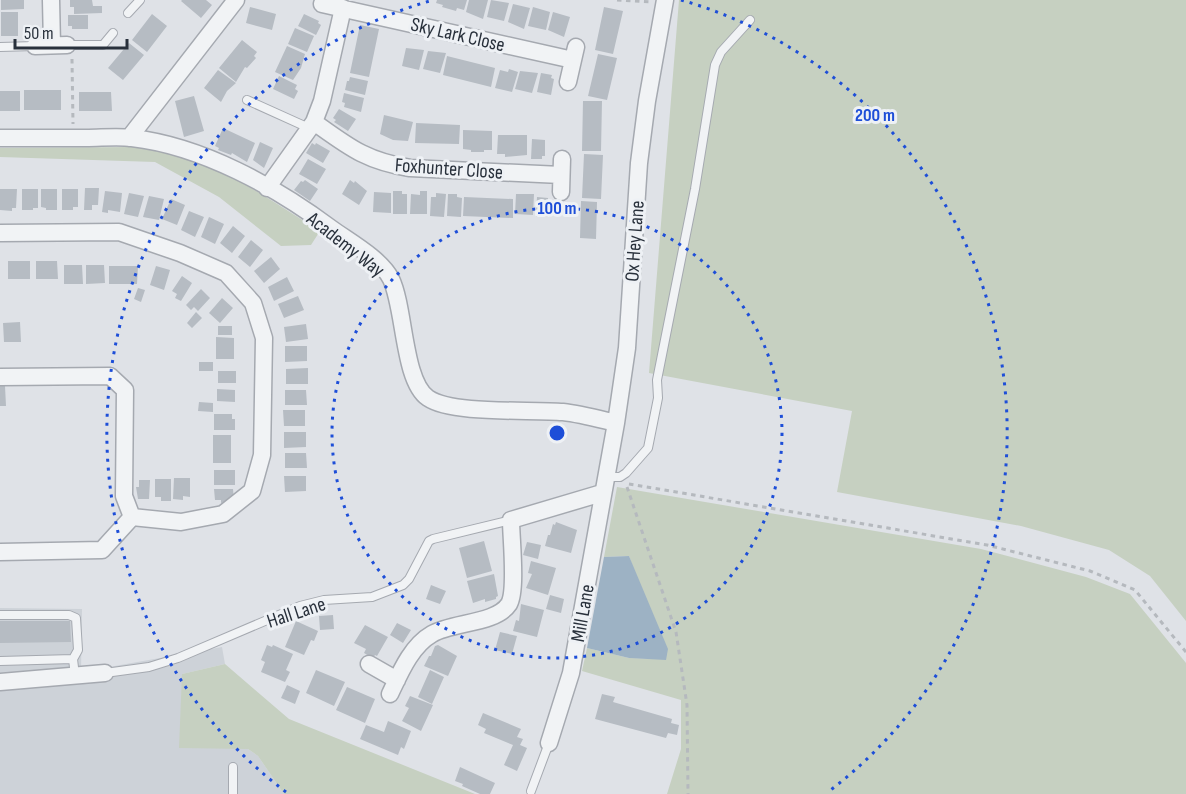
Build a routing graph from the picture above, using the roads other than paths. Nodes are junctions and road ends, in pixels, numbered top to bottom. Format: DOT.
graph roads {
  1 [pos="51,0"];
  2 [pos="140,0"];
  3 [pos="236,0"];
  4 [pos="665,1"];
  5 [pos="322,4"];
  6 [pos="343,8"];
  7 [pos="128,14"];
  8 [pos="750,20"];
  9 [pos="113,33"];
  10 [pos="35,45"];
  11 [pos="64,45"];
  12 [pos="0,46"];
  13 [pos="568,82"];
  14 [pos="247,100"];
  15 [pos="311,125"];
  16 [pos="0,138"];
  17 [pos="129,138"];
  18 [pos="561,175"];
  19 [pos="267,188"];
  20 [pos="0,233"];
  21 [pos="0,377"];
  22 [pos="616,423"];
  23 [pos="605,484"];
  24 [pos="132,517"];
  25 [pos="511,520"];
  26 [pos="0,552"];
  27 [pos="0,615"];
  28 [pos="73,659"];
  29 [pos="0,661"];
  30 [pos="369,664"];
  31 [pos="105,673"];
  32 [pos="76,676"];
  33 [pos="0,682"];
  34 [pos="549,743"];
  35 [pos="233,767"];
  36 [pos="531,791"];
  37 [pos="233,794"];
  1 -- 11 [label="street"];
  2 -- 7 [label="lane"];
  3 -- 17 [label="street"];
  4 -- 22 [label="street, Ox Hey Lane"];
  5 -- 6 [label="street, Sky Lark Close"];
  6 -- 13 [label="street, Sky Lark Close"];
  6 -- 15 [label="street"];
  8 -- 23 [label="lane"];
  9 -- 11 [label="lane"];
  10 -- 11 [label="street"];
  10 -- 12 [label="lane"];
  14 -- 15 [label="lane"];
  15 -- 18 [label="street, Foxhunter Close"];
  15 -- 19 [label="street"];
  16 -- 17 [label="street, Academy Way"];
  17 -- 19 [label="street, Academy Way"];
  19 -- 22 [label="street, Academy Way"];
  20 -- 24 [label="street"];
  21 -- 24 [label="street"];
  22 -- 23 [label="street, Ox Hey Lane"];
  23 -- 25 [label="street, Hall Lane"];
  23 -- 34 [label="street, Mill Lane"];
  24 -- 26 [label="street"];
  25 -- 30 [label="street"];
  25 -- 31 [label="lane, Hall Lane"];
  27 -- 28 [label="lane"];
  28 -- 29 [label="lane"];
  28 -- 32 [label="lane"];
  31 -- 32 [label="street, Hall Lane"];
  32 -- 33 [label="street, Hall Lane"];
  34 -- 36 [label="lane"];
  35 -- 37 [label="lane"];
}
